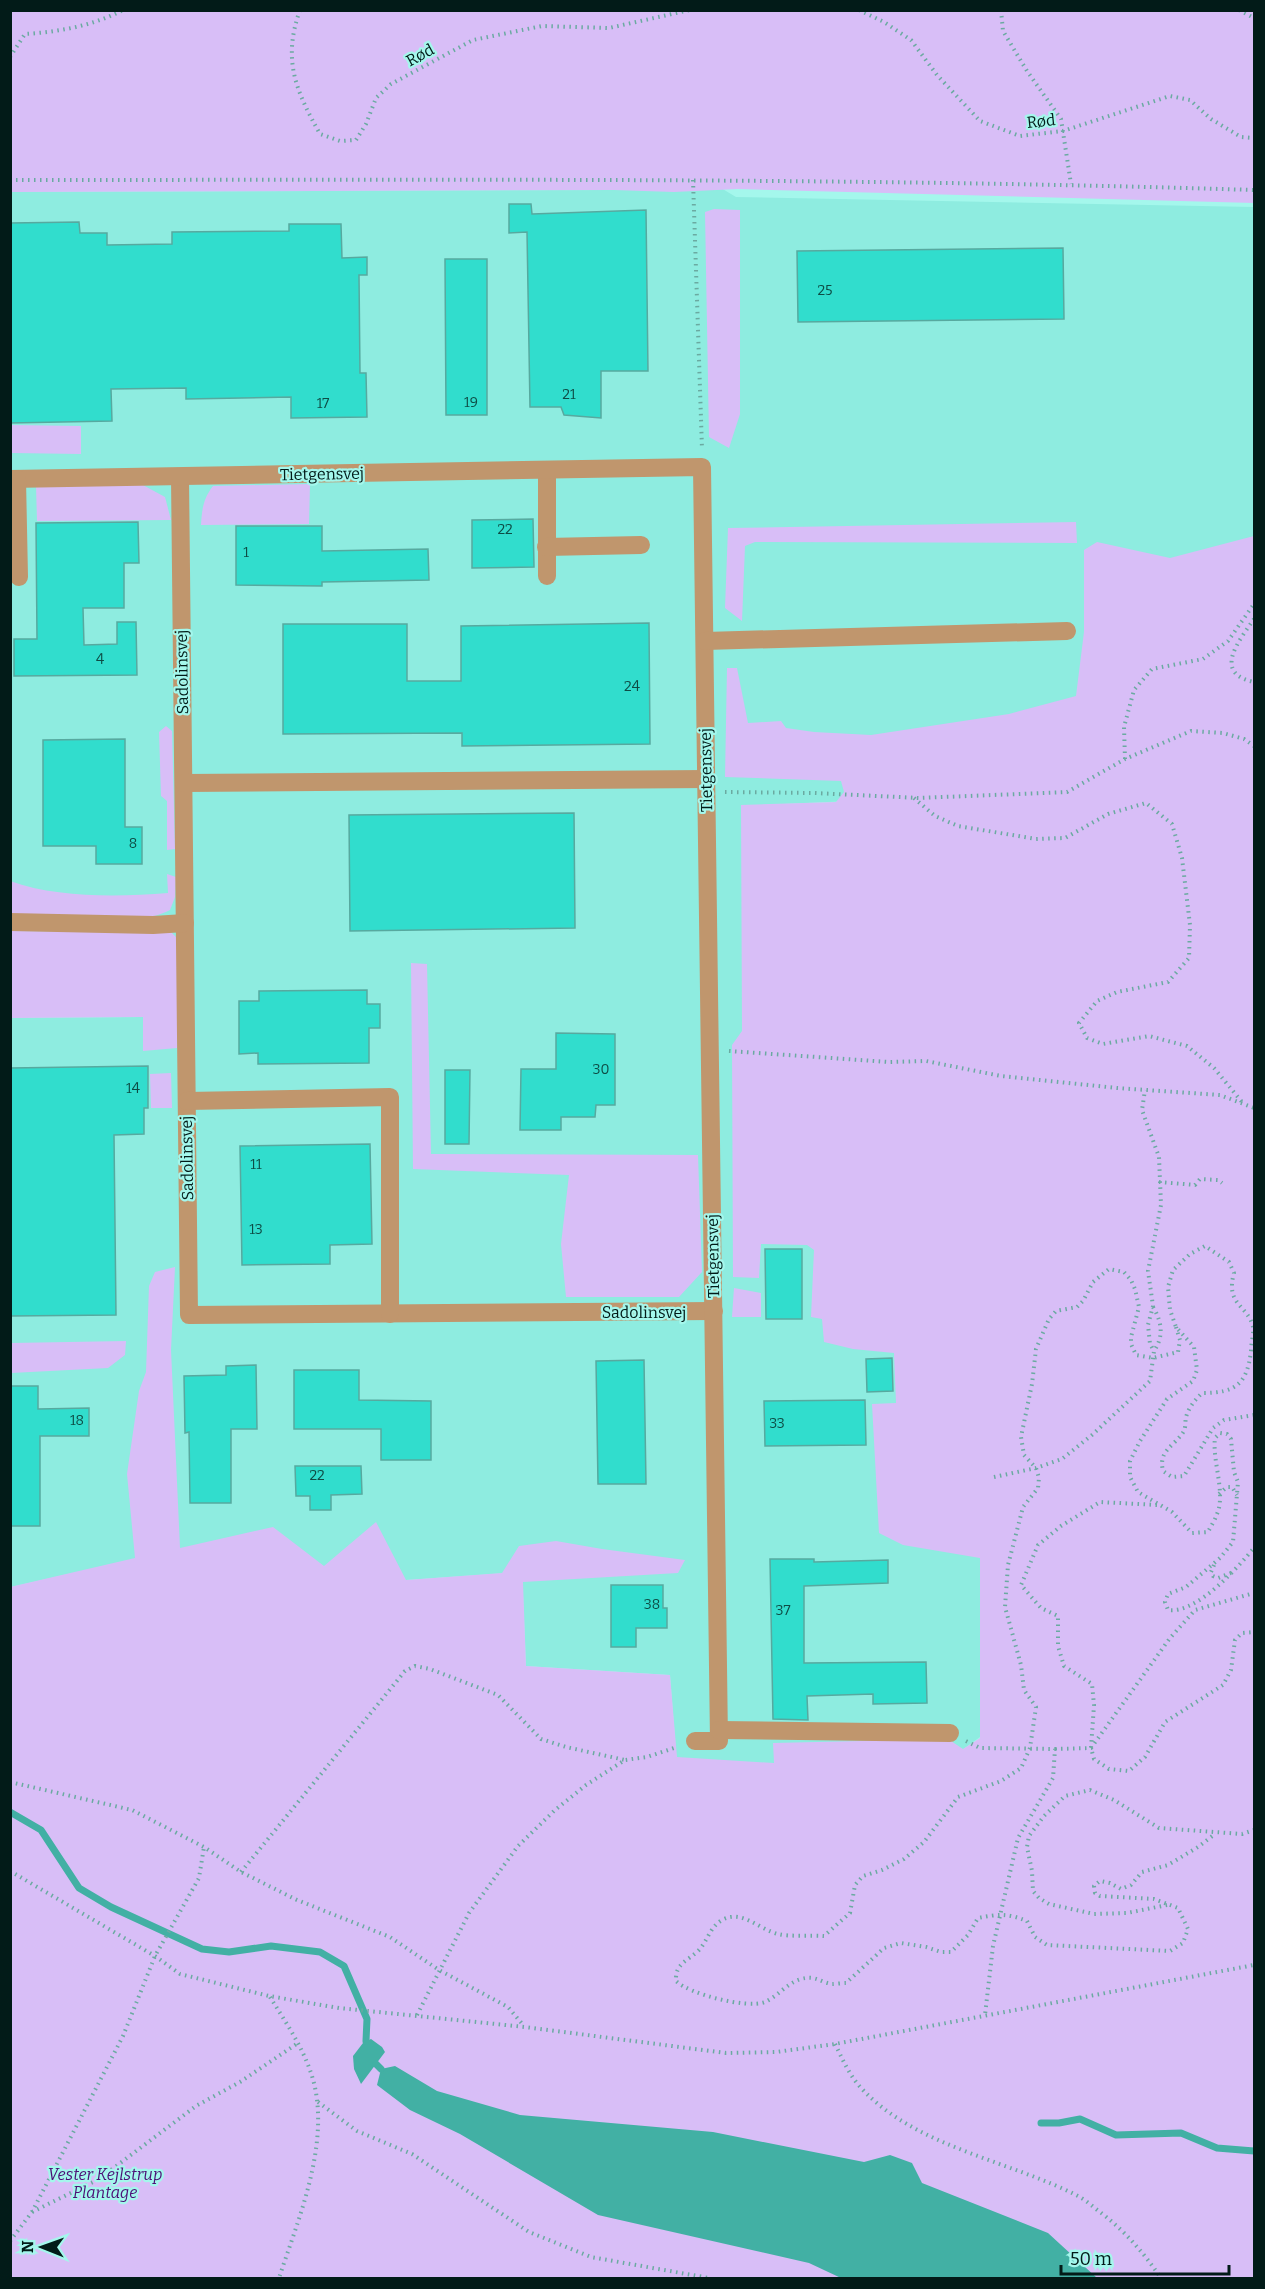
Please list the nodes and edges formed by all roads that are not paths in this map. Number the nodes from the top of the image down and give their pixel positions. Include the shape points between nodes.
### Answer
1 (546, 470) junction
2 (180, 477) junction
3 (14, 479) edge
4 (640, 545) dead end
5 (546, 547) junction
6 (19, 576) dead end
7 (547, 576) dead end
8 (1067, 631) dead end
9 (705, 641) junction
10 (184, 783) junction
11 (707, 786) junction
12 (10, 922) edge
13 (185, 923) junction
14 (187, 1101) junction
15 (714, 1311) junction
16 (390, 1314) junction
17 (719, 1730) junction
18 (950, 1733) road end
19 (695, 1741) road end

1 - 2 street, Tietgensvej
1 - 5 street
1 - 9 street, Tietgensvej via 702,466
2 - 3 street, Tietgensvej
2 - 10 street, Sadolinsvej
3 - 6 street
4 - 5 street
5 - 7 street
8 - 9 street
9 - 11 street, Tietgensvej
10 - 11 street
10 - 13 street, Sadolinsvej
11 - 15 street, Tietgensvej
12 - 13 street via 153,926
13 - 14 street, Sadolinsvej
14 - 16 street, Sadolinsvej via 189,1316
14 - 16 street via 390,1097
15 - 16 street, Sadolinsvej
15 - 17 street, Tietgensvej
17 - 18 street
17 - 19 street via 720,1741

